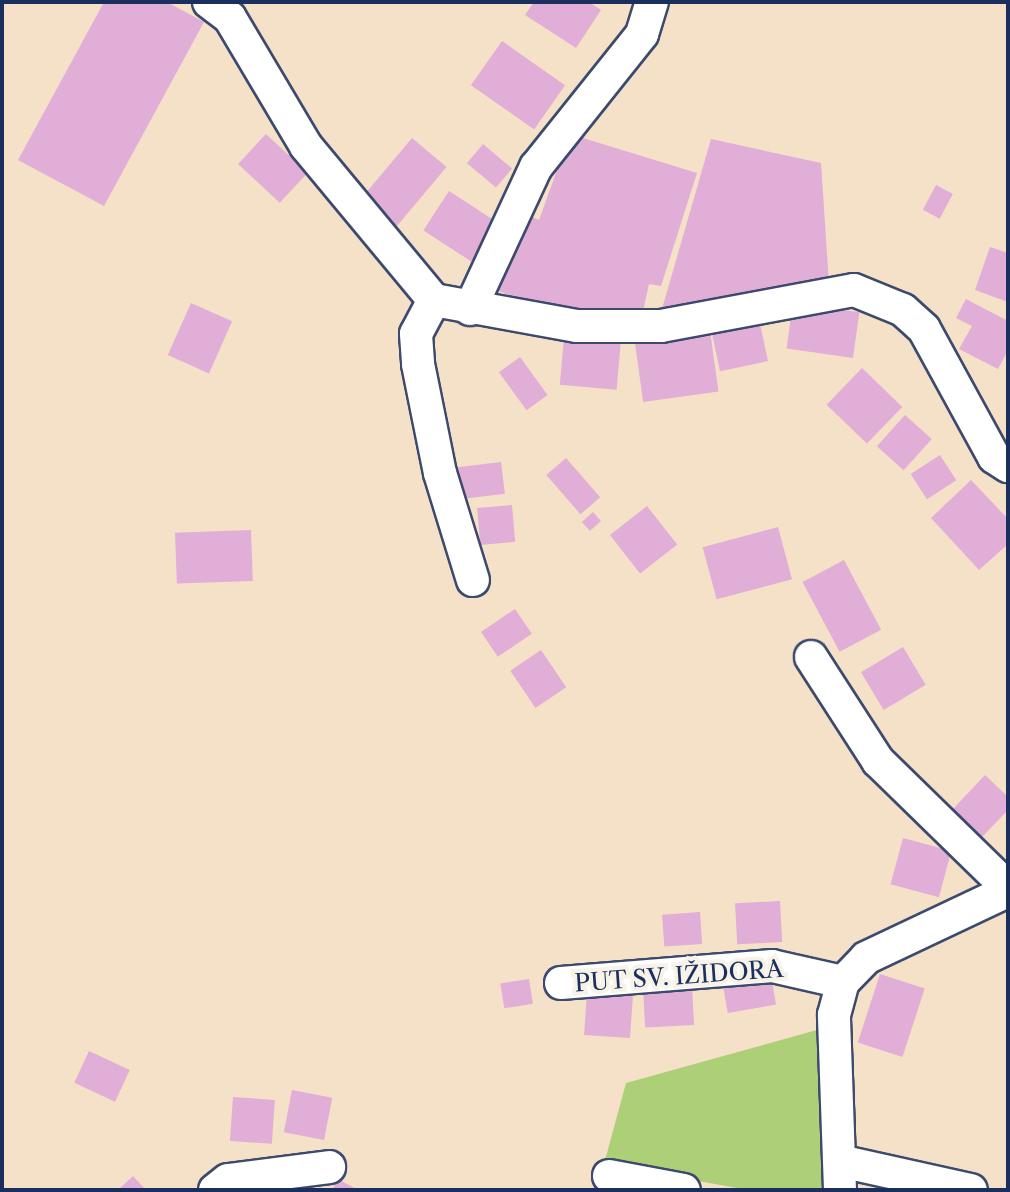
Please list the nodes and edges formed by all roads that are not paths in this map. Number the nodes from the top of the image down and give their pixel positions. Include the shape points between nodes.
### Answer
1 (209, 2) edge
2 (652, 2) edge
3 (434, 300) junction
4 (470, 309) junction
5 (1008, 466) edge
6 (473, 580) dead end
7 (811, 657) dead end
8 (1008, 889) edge
9 (843, 982) junction
10 (561, 983) dead end
11 (329, 1167) dead end
12 (609, 1176) dead end
13 (840, 1176) edge
14 (215, 1190) edge
15 (684, 1190) edge
16 (971, 1190) edge

1 - 3 street via 230,18 306,146
2 - 4 street via 642,34 536,167
3 - 4 street
3 - 6 street via 416,334 418,364 440,473
4 - 5 street via 577,326 661,326 854,290 903,310 924,329 994,457
7 - 8 street via 878,761
8 - 9 street via 866,958
9 - 10 street, PUT SV. IŽIDORA via 772,966
9 - 13 street via 834,1015
11 - 14 street via 228,1180
12 - 15 street
13 - 16 street

